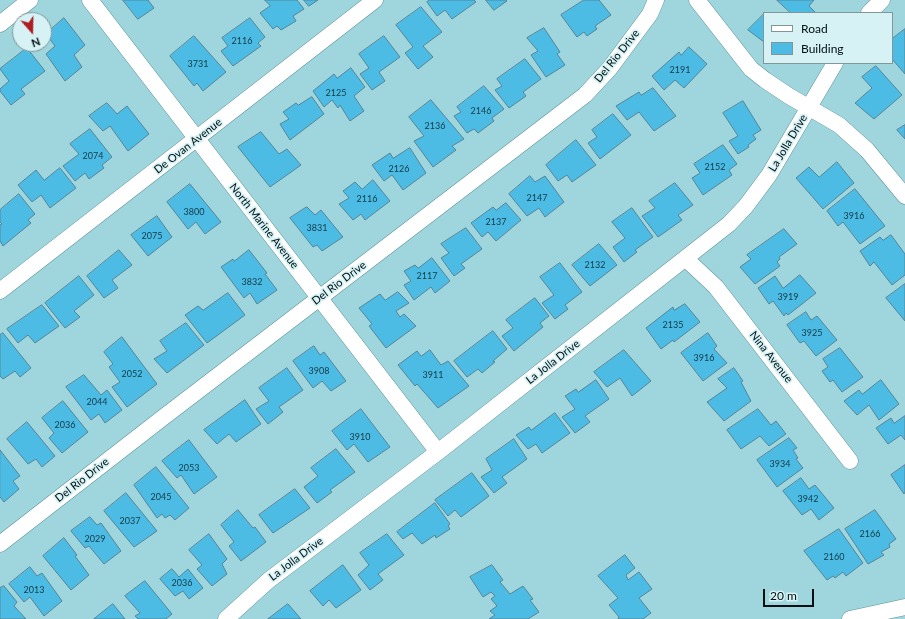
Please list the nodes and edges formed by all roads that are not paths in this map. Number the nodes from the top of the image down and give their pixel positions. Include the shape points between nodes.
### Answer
1 (30, 0) edge
2 (90, 0) edge
3 (375, 0) edge
4 (656, 0) edge
5 (697, 0) edge
6 (882, 0) edge
7 (870, 12) edge
8 (0, 24) edge
9 (834, 64) edge
10 (809, 107) junction
11 (197, 139) junction
12 (905, 196) edge
13 (686, 259) junction
14 (0, 291) edge
15 (319, 298) junction
16 (438, 452) junction
17 (850, 461) dead end
18 (0, 544) edge
19 (905, 607) edge
20 (226, 619) edge
21 (850, 619) edge

1 - 8 street
2 - 11 street, North Marine Avenue
3 - 11 street, De Ovan Avenue
4 - 15 street, Del Rio Drive via 650,14 610,68 584,95
5 - 10 street via 752,68 765,80
6 - 7 street
9 - 10 street, La Jolla Drive
10 - 12 street via 839,125 868,150
10 - 13 street, La Jolla Drive via 769,175 746,206 729,224
11 - 14 street, De Ovan Avenue
11 - 15 street, North Marine Avenue
13 - 16 street, La Jolla Drive
13 - 17 street, Nina Avenue via 716,287
15 - 16 street, North Marine Avenue
15 - 18 street, Del Rio Drive
16 - 20 street, La Jolla Drive via 269,580
19 - 21 street

